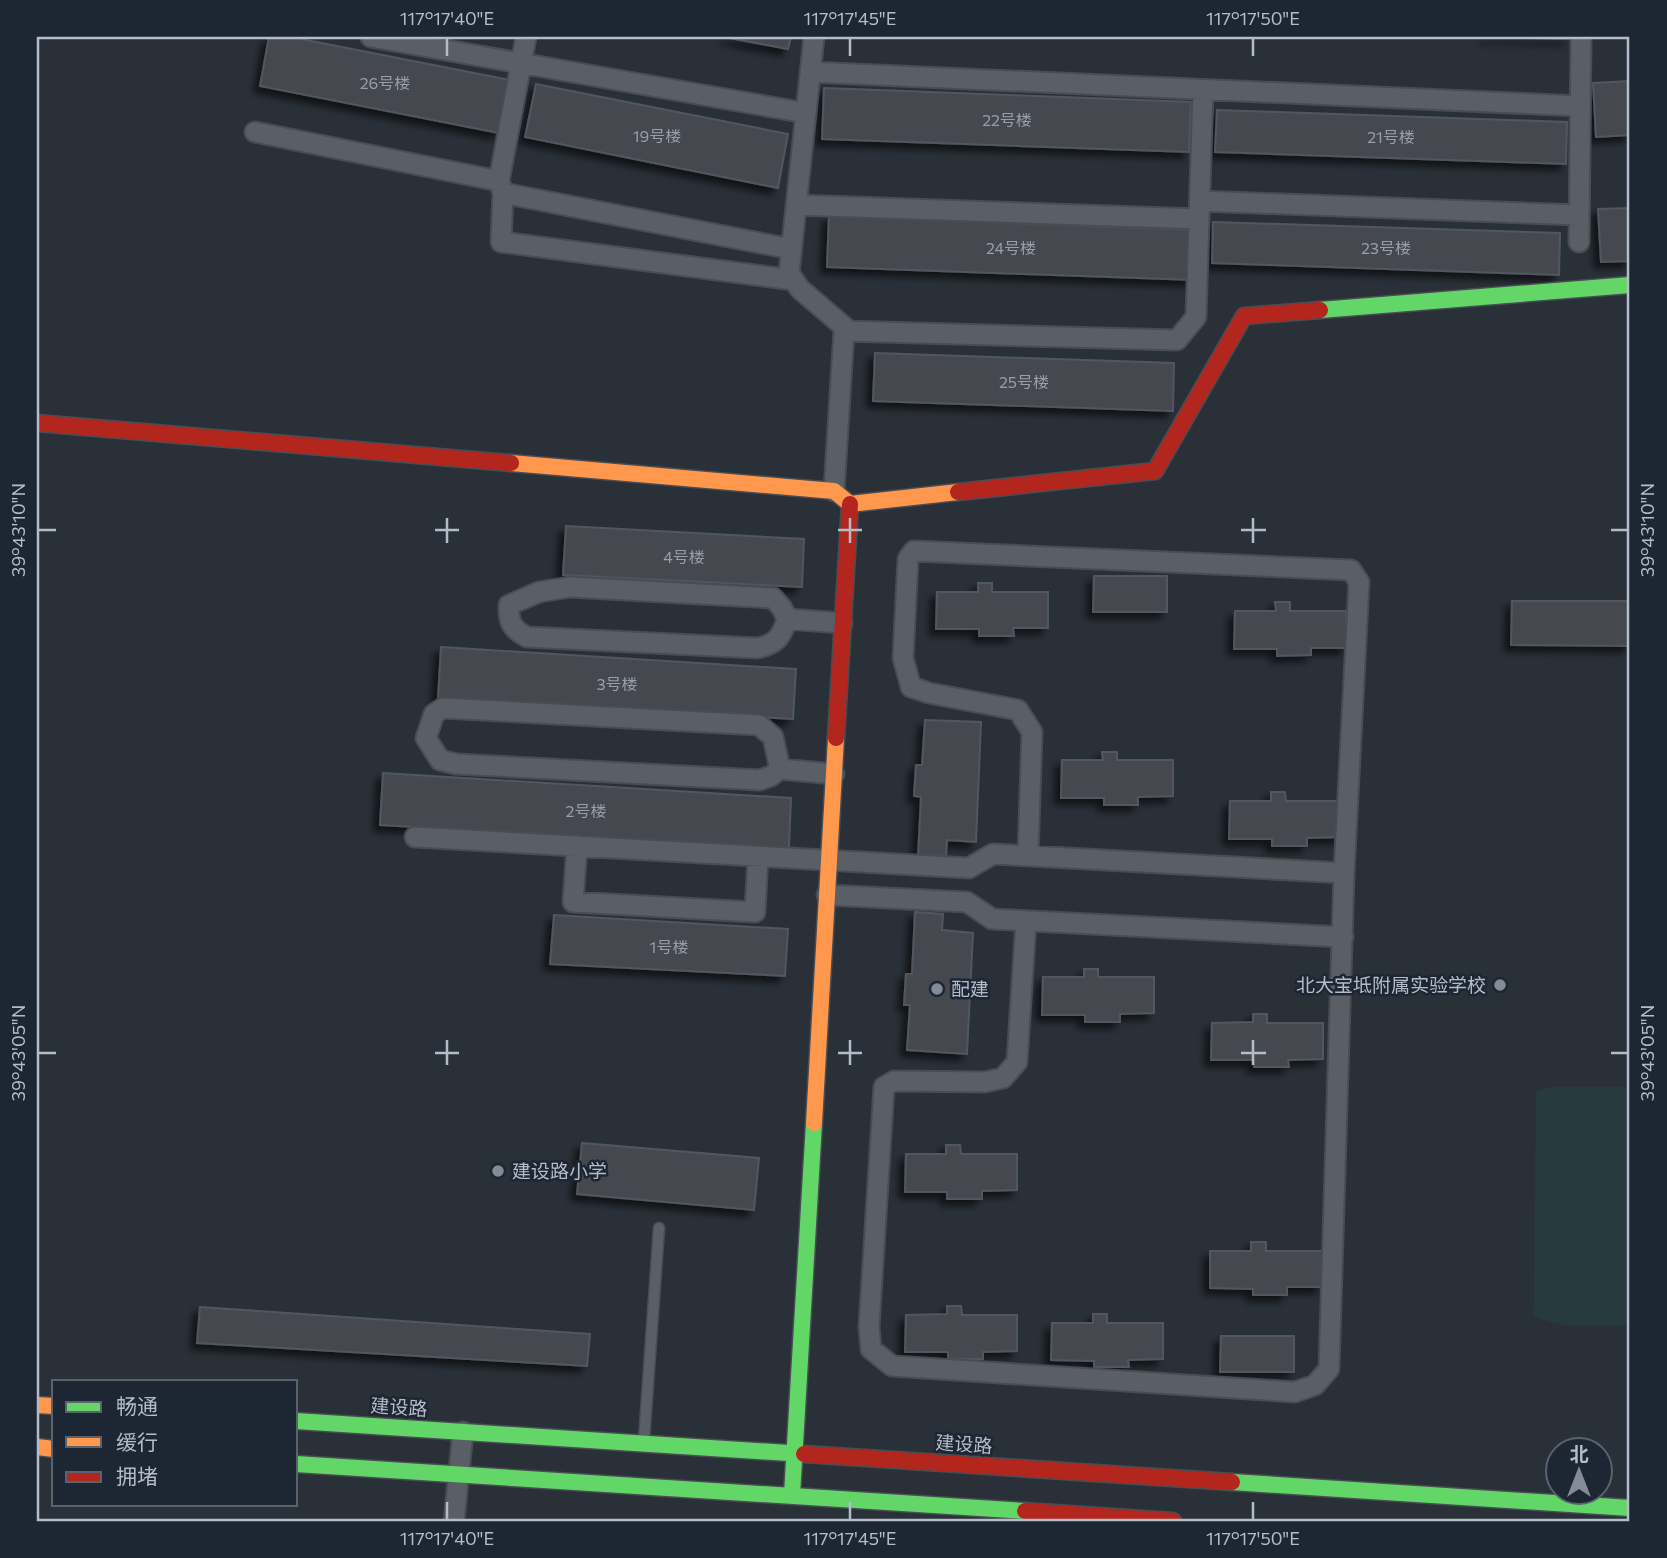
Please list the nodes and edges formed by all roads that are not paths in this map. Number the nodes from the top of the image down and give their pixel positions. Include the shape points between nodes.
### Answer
1 (371, 37) edge
2 (526, 37) edge
3 (814, 37) edge
4 (1581, 37) edge
5 (521, 63) junction
6 (810, 72) junction
7 (1203, 90) junction
8 (1580, 106) junction
9 (806, 113) junction
10 (255, 132) dead end
11 (501, 187) junction
12 (796, 205) junction
13 (1199, 210) junction
14 (1579, 215) junction
15 (1579, 242) dead end
16 (792, 249) junction
17 (794, 280) junction
18 (1630, 285) edge
19 (849, 331) junction
20 (37, 423) edge
21 (842, 497) junction
22 (787, 619) junction
23 (842, 623) junction
24 (780, 769) junction
25 (834, 774) junction
26 (415, 837) dead end
27 (577, 846) junction
28 (758, 856) junction
29 (1028, 856) junction
30 (829, 860) junction
31 (969, 868) junction
32 (1344, 873) junction
33 (827, 895) junction
34 (967, 902) junction
35 (1026, 921) junction
36 (1343, 937) junction
37 (659, 1228) dead end
38 (298, 1421) edge
39 (463, 1432) junction
40 (643, 1443) junction
41 (795, 1455) junction
42 (298, 1464) edge
43 (459, 1475) junction
44 (792, 1495) junction
45 (1630, 1508) edge
46 (1032, 1517) edge
47 (454, 1521) edge
48 (1173, 1521) edge

1 - 5 street
2 - 5 street
3 - 6 street
4 - 8 street
5 - 9 street
5 - 11 street
6 - 7 street
6 - 9 street
7 - 8 street
7 - 13 street
8 - 14 street
9 - 12 street
10 - 11 street
11 - 16 street
11 - 17 street via 501,242
12 - 13 street
12 - 16 street
13 - 14 street
13 - 19 street via 1196,317 1177,340
14 - 15 street
16 - 17 street via 789,273
17 - 19 street
18 - 21 street via 1244,316 1155,471
19 - 21 street via 844,331
20 - 21 street
21 - 23 street
22 - 22 street via 773,598 570,587 540,592 509,605 508,619 515,631 527,637 757,648 778,640
22 - 23 street
23 - 25 street
24 - 24 street via 774,737 759,725 443,708 434,714 426,738 440,760 456,764 760,780
24 - 25 street
25 - 30 street
26 - 27 street
27 - 28 street
27 - 28 street via 573,902 755,912
28 - 30 street
29 - 31 street via 993,854
29 - 32 street
29 - 32 street via 1032,732 1018,710 911,687 903,658 908,559 914,551 1351,570 1359,582
30 - 31 street
30 - 33 street
31 - 34 street
32 - 36 street
33 - 34 street
33 - 41 street
34 - 35 street via 992,919
35 - 36 street
35 - 36 street via 1017,1062 1003,1078 985,1082 894,1081 884,1087 869,1327 871,1349 892,1366 1295,1392 1315,1385 1329,1369
37 - 40 lane
38 - 39 street, 建设路
39 - 40 street, 建设路
39 - 43 street
40 - 41 street, 建设路
41 - 44 street
41 - 45 street, 建设路
42 - 43 street
43 - 44 street
43 - 47 street
44 - 46 street
46 - 48 street

